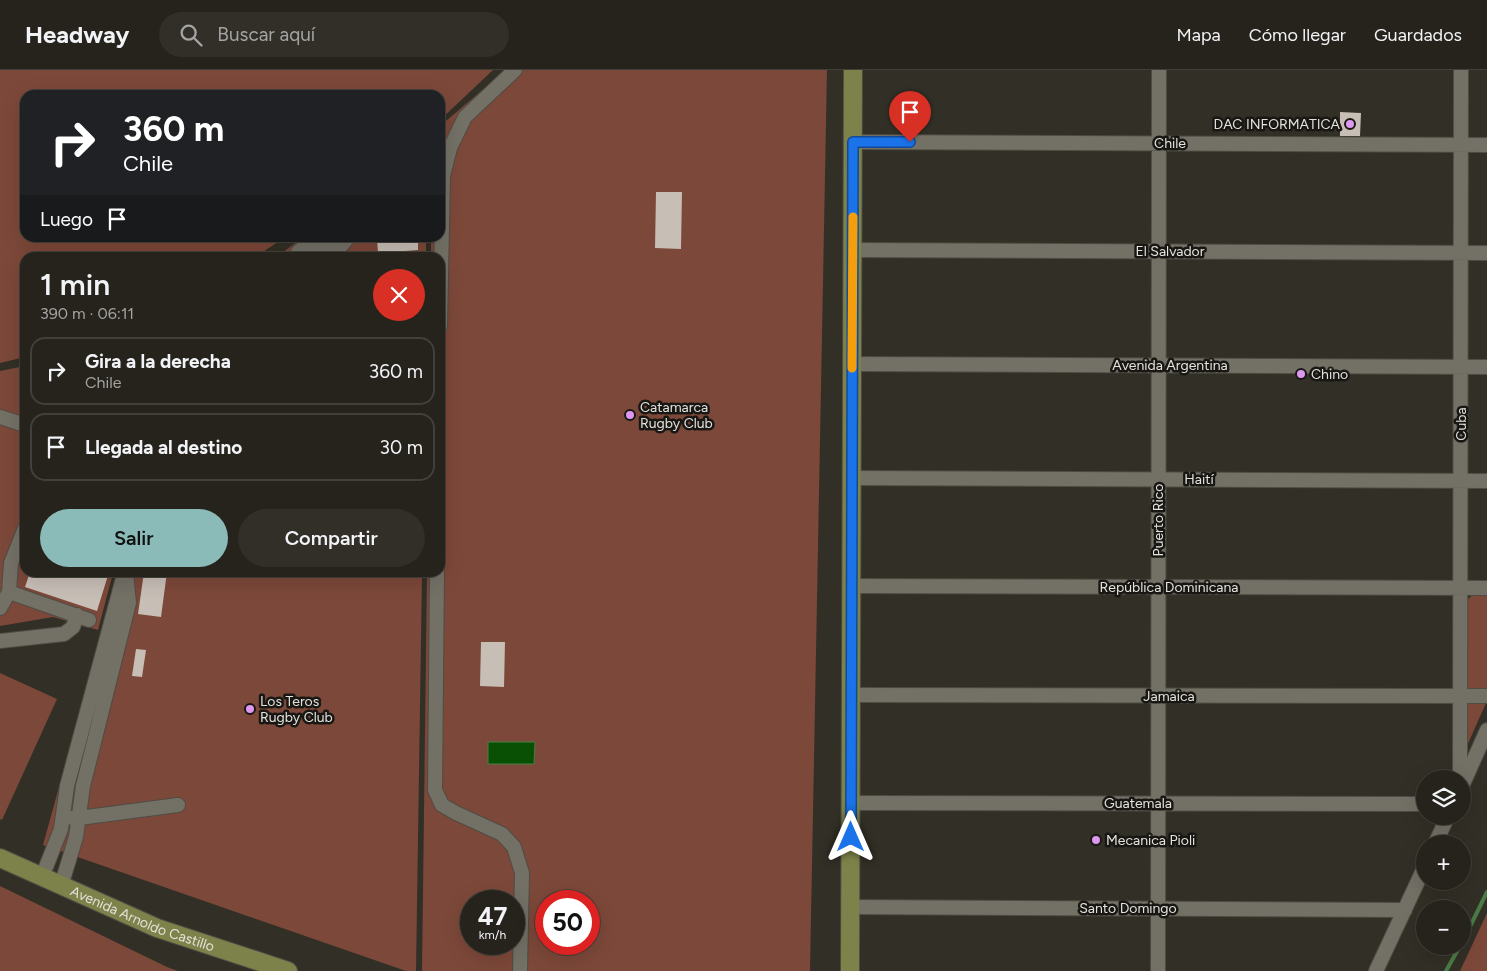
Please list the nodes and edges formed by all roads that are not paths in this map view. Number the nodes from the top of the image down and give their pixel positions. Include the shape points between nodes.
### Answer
1 (515, 70) edge
2 (853, 70) edge
3 (1159, 70) edge
4 (1461, 70) edge
5 (853, 142) junction
6 (1159, 144) junction
7 (1461, 145) junction
8 (1487, 145) edge
9 (445, 168) edge
10 (310, 242) edge
11 (344, 242) edge
12 (853, 250) junction
13 (1159, 251) junction
14 (299, 252) edge
15 (310, 252) edge
16 (1461, 252) junction
17 (1487, 252) edge
18 (852, 364) junction
19 (1158, 365) junction
20 (1461, 366) junction
21 (1487, 367) edge
22 (0, 417) edge
23 (20, 423) edge
24 (852, 478) junction
25 (1158, 479) junction
26 (1461, 481) junction
27 (1487, 481) edge
28 (20, 540) edge
29 (124, 577) edge
30 (126, 577) edge
31 (437, 577) edge
32 (852, 586) junction
33 (1158, 587) junction
34 (1461, 588) junction
35 (1487, 588) edge
36 (9, 592) junction
37 (0, 608) edge
38 (0, 641) edge
39 (851, 695) junction
40 (1158, 696) junction
41 (1461, 696) junction
42 (1487, 696) edge
43 (1487, 730) edge
44 (1460, 770) edge
45 (1469, 770) edge
46 (851, 803) junction
47 (1158, 803) junction
48 (1416, 804) edge
49 (178, 805) dead end
50 (62, 817) junction
51 (79, 818) junction
52 (0, 858) edge
53 (42, 878) junction
54 (61, 886) junction
55 (1416, 886) edge
56 (850, 907) junction
57 (1158, 908) junction
58 (1405, 910) junction
59 (288, 971) edge
60 (520, 971) edge
61 (850, 971) edge
62 (1158, 971) edge
63 (1376, 971) edge

1 - 9 street via 465,117 450,148
2 - 5 main road
3 - 6 street, Puerto Rico
4 - 7 street, Cuba
5 - 6 street, Chile
5 - 12 main road
6 - 7 street, Chile
6 - 13 street, Puerto Rico
7 - 8 street, Chile
7 - 16 street, Cuba
10 - 14 street
11 - 15 street via 341,246
12 - 13 street, El Salvador
12 - 18 main road
13 - 16 street, El Salvador
13 - 19 street, Puerto Rico
16 - 17 street, El Salvador
16 - 20 street, Cuba
18 - 19 street, Avenida Argentina
18 - 24 main road
19 - 20 street, Avenida Argentina
19 - 25 street, Puerto Rico
20 - 21 street, Avenida Argentina
20 - 26 street, Cuba
22 - 23 street
24 - 25 street, Haití
24 - 32 main road
25 - 26 street, Haití
25 - 33 street, Puerto Rico
26 - 27 street, Haití
26 - 34 street, Cuba
28 - 36 street via 11,563
29 - 50 street via 67,786
30 - 51 street via 129,603 83,786
31 - 60 street via 435,790 442,805 502,834 514,847 522,873
32 - 33 street, República Dominicana
32 - 39 main road
33 - 34 street, República Dominicana
33 - 40 street, Puerto Rico
34 - 35 street, República Dominicana
34 - 41 street, Cuba
36 - 37 street
36 - 38 street via 83,618 64,634
39 - 40 street, Jamaica
39 - 46 main road
40 - 41 street, Jamaica
40 - 47 street, Puerto Rico
41 - 42 street, Jamaica
41 - 44 street, Cuba
43 - 45 street
46 - 47 street, Guatemala
46 - 56 main road
47 - 48 street, Guatemala
47 - 57 street, Puerto Rico
49 - 51 street
50 - 51 street
50 - 53 street via 61,829
51 - 54 street
52 - 53 main road, Avenida Arnoldo Castillo
53 - 54 main road, Avenida Arnoldo Castillo
54 - 59 main road, Avenida Arnoldo Castillo via 157,928
55 - 58 street
56 - 57 street, Santo Domingo
56 - 61 main road
57 - 58 street, Santo Domingo
57 - 62 street, Puerto Rico
58 - 63 street

